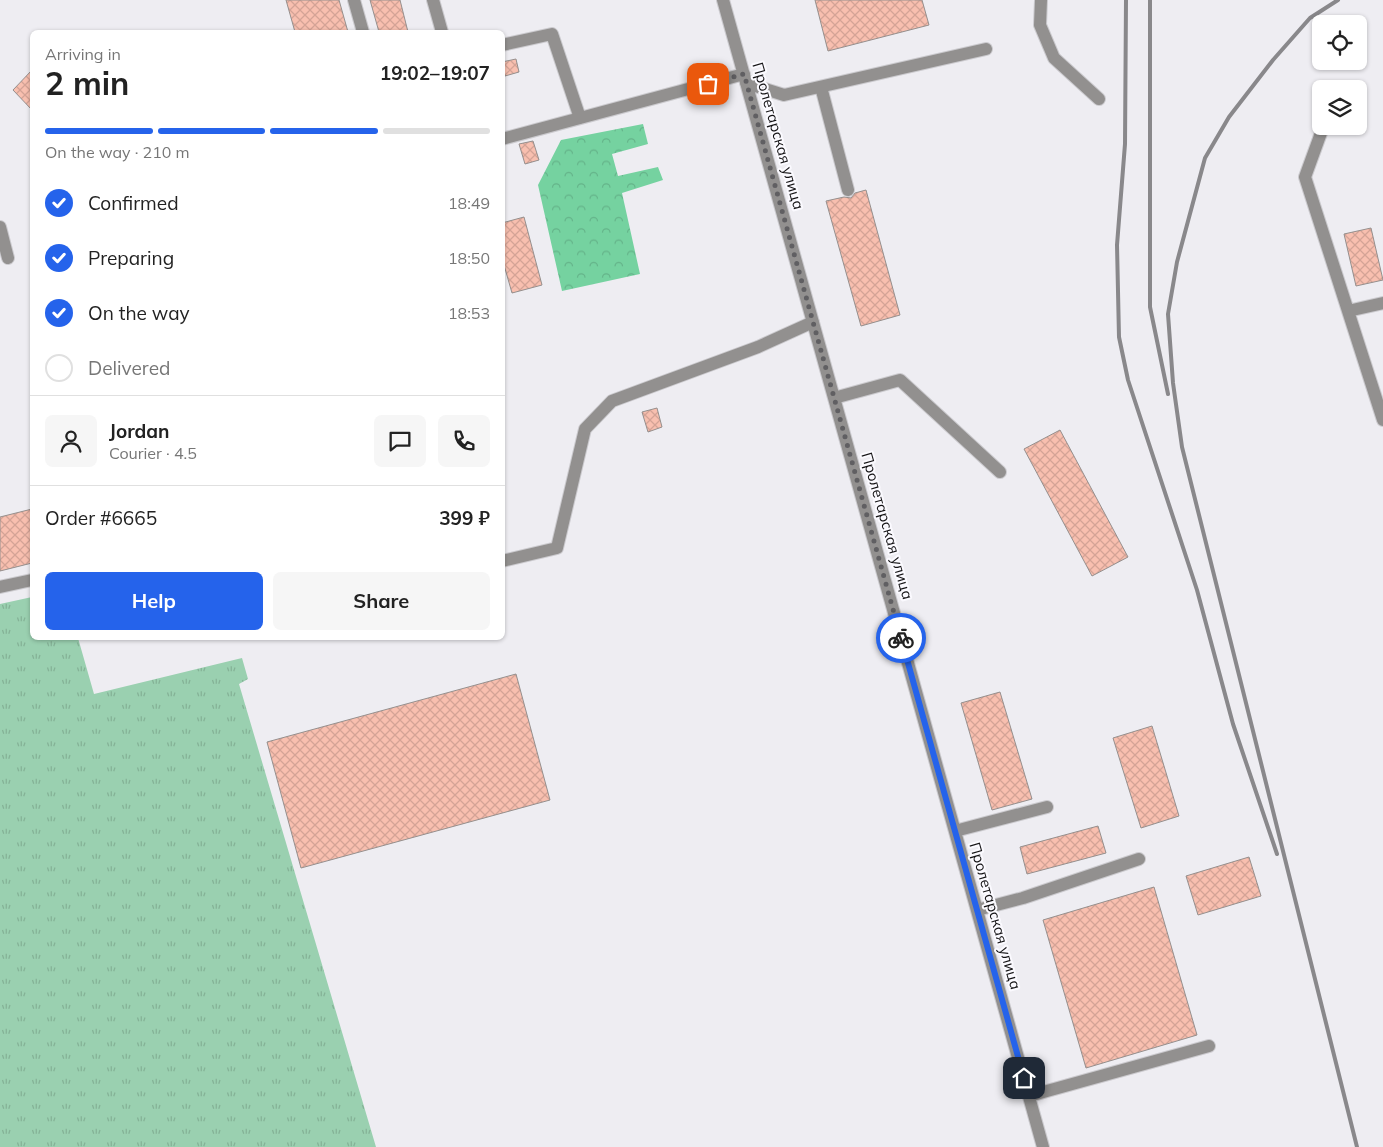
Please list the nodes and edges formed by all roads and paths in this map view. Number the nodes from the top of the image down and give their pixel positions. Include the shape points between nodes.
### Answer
1 (354, 0) edge
2 (433, 0) edge
3 (723, 0) edge
4 (1041, 0) edge
5 (362, 30) edge
6 (441, 30) edge
7 (505, 45) edge
8 (986, 49) dead end
9 (745, 79) junction
10 (821, 86) junction
11 (1099, 99) dead end
12 (580, 118) junction
13 (1320, 135) edge
14 (505, 138) edge
15 (848, 190) dead end
16 (0, 227) edge
17 (8, 258) dead end
18 (1383, 303) edge
19 (1348, 311) junction
20 (813, 322) junction
21 (834, 398) junction
22 (1383, 420) edge
23 (1000, 472) dead end
24 (505, 560) edge
25 (30, 580) edge
26 (0, 587) edge
27 (1047, 808) dead end
28 (955, 831) junction
29 (1139, 859) dead end
30 (977, 910) junction
31 (1209, 1046) dead end
32 (1029, 1096) junction
33 (1043, 1147) edge

1 - 5 street
2 - 6 street
3 - 9 street, Пролетарская улица
4 - 11 street via 1040,25 1054,58
7 - 12 street via 552,34
8 - 10 street
9 - 10 street via 784,95
9 - 12 street
9 - 20 street, Пролетарская улица
10 - 15 street
12 - 14 street
13 - 19 street via 1305,177
16 - 17 street
18 - 19 street
19 - 22 street
20 - 21 street, Пролетарская улица
20 - 24 street via 758,347 612,401 585,429 557,548
21 - 23 street via 900,380
21 - 28 street, Пролетарская улица
25 - 26 street
27 - 28 street
28 - 30 street, Пролетарская улица
29 - 30 street via 1024,898
30 - 32 street, Пролетарская улица
31 - 32 street
32 - 33 street, Пролетарская улица

